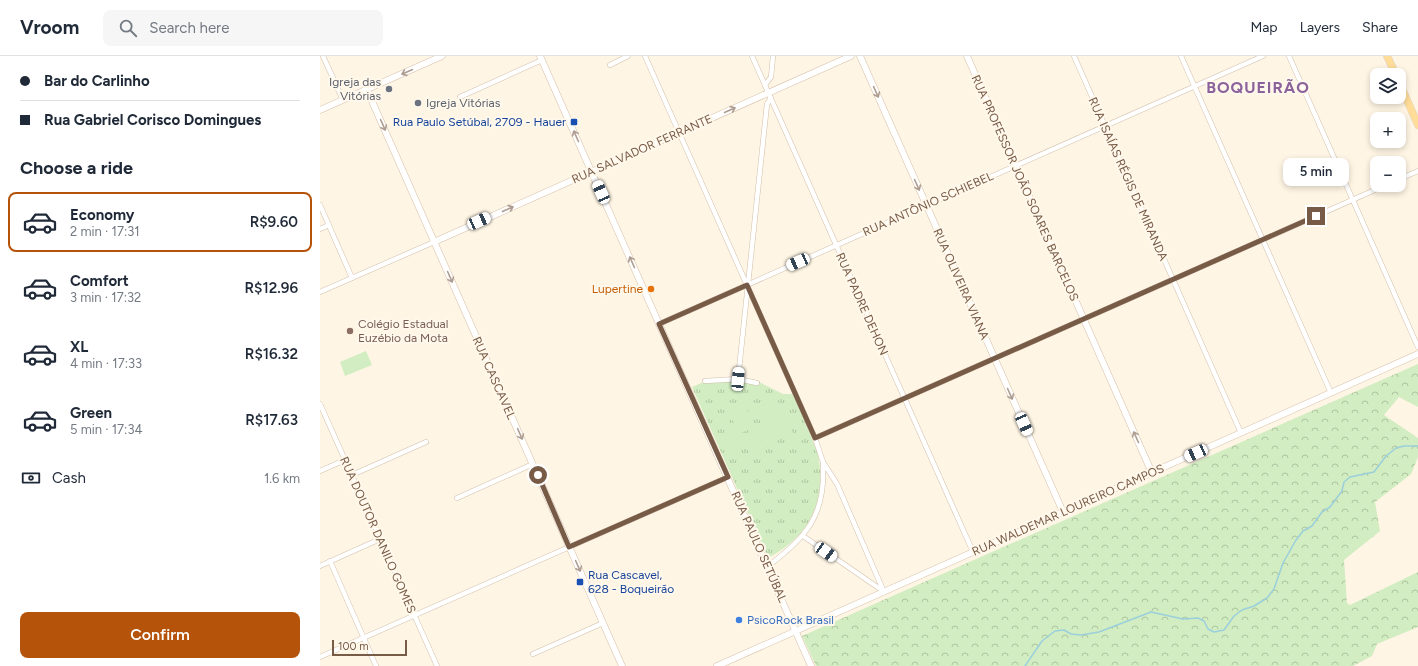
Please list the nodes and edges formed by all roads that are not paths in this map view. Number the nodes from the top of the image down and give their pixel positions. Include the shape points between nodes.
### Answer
1 (323, 56) edge
2 (442, 56) edge
3 (628, 56) edge
4 (645, 56) edge
5 (752, 56) edge
6 (774, 56) edge
7 (851, 56) edge
8 (860, 56) edge
9 (967, 56) edge
10 (1074, 56) edge
11 (1182, 56) edge
12 (1263, 56) edge
13 (1289, 56) edge
14 (1387, 56) edge
15 (433, 58) edge
16 (541, 58) edge
17 (610, 65) dead end
18 (1393, 68) edge
19 (765, 85) junction
20 (1195, 86) junction
21 (367, 90) junction
22 (770, 95) junction
23 (460, 97) dead end
24 (1406, 98) edge
25 (343, 100) junction
26 (320, 110) edge
27 (1418, 125) edge
28 (1105, 126) junction
29 (679, 132) junction
30 (1015, 166) junction
31 (592, 171) junction
32 (1418, 171) edge
33 (1406, 176) edge
34 (1371, 192) edge
35 (1353, 200) junction
36 (320, 205) edge
37 (926, 205) junction
38 (329, 225) junction
39 (320, 229) edge
40 (1263, 240) junction
41 (434, 242) junction
42 (836, 245) junction
43 (352, 278) junction
44 (1173, 280) junction
45 (747, 285) junction
46 (320, 292) edge
47 (1084, 319) junction
48 (659, 324) junction
49 (1418, 347) edge
50 (1418, 354) edge
51 (995, 359) junction
52 (738, 379) junction
53 (705, 381) dead end
54 (757, 383) dead end
55 (1331, 393) junction
56 (904, 398) junction
57 (320, 404) edge
58 (322, 412) edge
59 (1241, 433) junction
60 (815, 438) junction
61 (426, 442) dead end
62 (345, 460) junction
63 (823, 462) junction
64 (533, 464) junction
65 (320, 471) edge
66 (1152, 473) junction
67 (352, 474) junction
68 (728, 477) junction
69 (457, 498) dead end
70 (1063, 512) junction
71 (804, 536) junction
72 (380, 539) junction
73 (569, 547) junction
74 (973, 552) junction
75 (330, 561) junction
76 (320, 566) edge
77 (767, 567) junction
78 (884, 592) junction
79 (414, 616) junction
80 (603, 623) junction
81 (796, 631) junction
82 (364, 638) junction
83 (533, 654) dead end
84 (320, 657) edge
85 (376, 666) edge
86 (437, 666) edge
87 (622, 666) edge
88 (717, 666) edge
89 (811, 666) edge

1 - 25 street
2 - 15 main road
3 - 17 street
4 - 29 street
5 - 19 street, RUA PADRE DEHON
6 - 19 street via 771,77
7 - 22 main road, RUA SALVADOR FERRANTE
8 -> 37 main road, RUA OLIVEIRA VIANA
9 - 30 main road, RUA PROFESSOR JOÃO SOARES BARCELOS
10 - 28 street, RUA ISAÍAS RÉGIS DE MIRANDA
11 - 20 street
12 - 20 street, RUA ANTÔNIO SCHIEBEL
13 - 35 street
14 - 18 main road
15 -> 21 main road
16 - 23 street
31 -> 16 main road, RUA PAULO SETÚBAL
19 - 22 street, RUA PADRE DEHON
20 - 28 street, RUA ANTÔNIO SCHIEBEL
20 - 40 street
21 - 25 main road
21 -> 41 main road, RUA CASCAVEL
29 -> 22 main road, RUA SALVADOR FERRANTE
22 - 42 street, RUA PADRE DEHON
22 - 45 street
24 - 27 main road
25 - 26 main road
28 - 30 street, RUA ANTÔNIO SCHIEBEL
28 - 44 street, RUA ISAÍAS RÉGIS DE MIRANDA
29 - 31 main road, RUA SALVADOR FERRANTE
29 - 45 street
30 - 37 street, RUA ANTÔNIO SCHIEBEL
30 - 47 main road, RUA PROFESSOR JOÃO SOARES BARCELOS
41 -> 31 main road, RUA SALVADOR FERRANTE
48 -> 31 main road, RUA PAULO SETÚBAL
32 - 33 street
34 - 35 street
35 - 40 street
35 - 49 street
36 - 38 street
37 - 42 street, RUA ANTÔNIO SCHIEBEL
37 - 51 main road, RUA OLIVEIRA VIANA
38 - 39 street
38 - 43 street
40 - 44 street
40 - 55 street
41 - 43 street
41 -> 64 main road, RUA CASCAVEL
42 - 45 street, RUA ANTÔNIO SCHIEBEL
42 - 56 street, RUA PADRE DEHON
43 - 46 street
44 - 47 street
44 - 59 street, RUA ISAÍAS RÉGIS DE MIRANDA
45 - 48 street, RUA ANTÔNIO SCHIEBEL
45 - 52 street
45 - 60 street
47 - 51 street
66 -> 47 main road, RUA PROFESSOR JOÃO SOARES BARCELOS
48 - 68 main road, RUA PAULO SETÚBAL
50 - 55 main road, RUA WALDEMAR LOUREIRO CAMPOS
51 - 56 street
51 -> 70 main road, RUA OLIVEIRA VIANA
52 - 53 street
52 - 54 street
55 - 59 main road, RUA WALDEMAR LOUREIRO CAMPOS
56 - 60 street
56 - 74 street, RUA PADRE DEHON
57 - 58 street, RUA DOUTOR DANILO GOMES
58 - 62 street, RUA DOUTOR DANILO GOMES
59 - 66 main road, RUA WALDEMAR LOUREIRO CAMPOS
60 - 63 street
61 - 67 street
62 - 65 street
62 - 67 street, RUA DOUTOR DANILO GOMES
63 - 71 street via 820,501 814,519
63 - 78 street via 837,484
64 - 69 street
64 - 73 main road, RUA CASCAVEL
66 - 70 main road, RUA WALDEMAR LOUREIRO CAMPOS
67 - 72 street, RUA DOUTOR DANILO GOMES
68 - 73 street
68 - 77 main road, RUA PAULO SETÚBAL
70 - 74 main road, RUA WALDEMAR LOUREIRO CAMPOS
71 - 77 street
71 - 78 street
72 - 75 street
72 - 79 street, RUA DOUTOR DANILO GOMES
73 - 79 street
73 -> 80 main road, RUA CASCAVEL
74 - 78 main road, RUA WALDEMAR LOUREIRO CAMPOS
75 - 76 street
75 - 82 street
77 - 81 main road, RUA PAULO SETÚBAL
78 - 81 main road, RUA WALDEMAR LOUREIRO CAMPOS
79 - 82 street
79 - 86 street, RUA DOUTOR DANILO GOMES
80 - 83 street
80 - 87 main road, RUA CASCAVEL
81 - 88 main road, RUA WALDEMAR LOUREIRO CAMPOS
81 - 89 main road, RUA PAULO SETÚBAL
82 - 84 street
82 - 85 street

